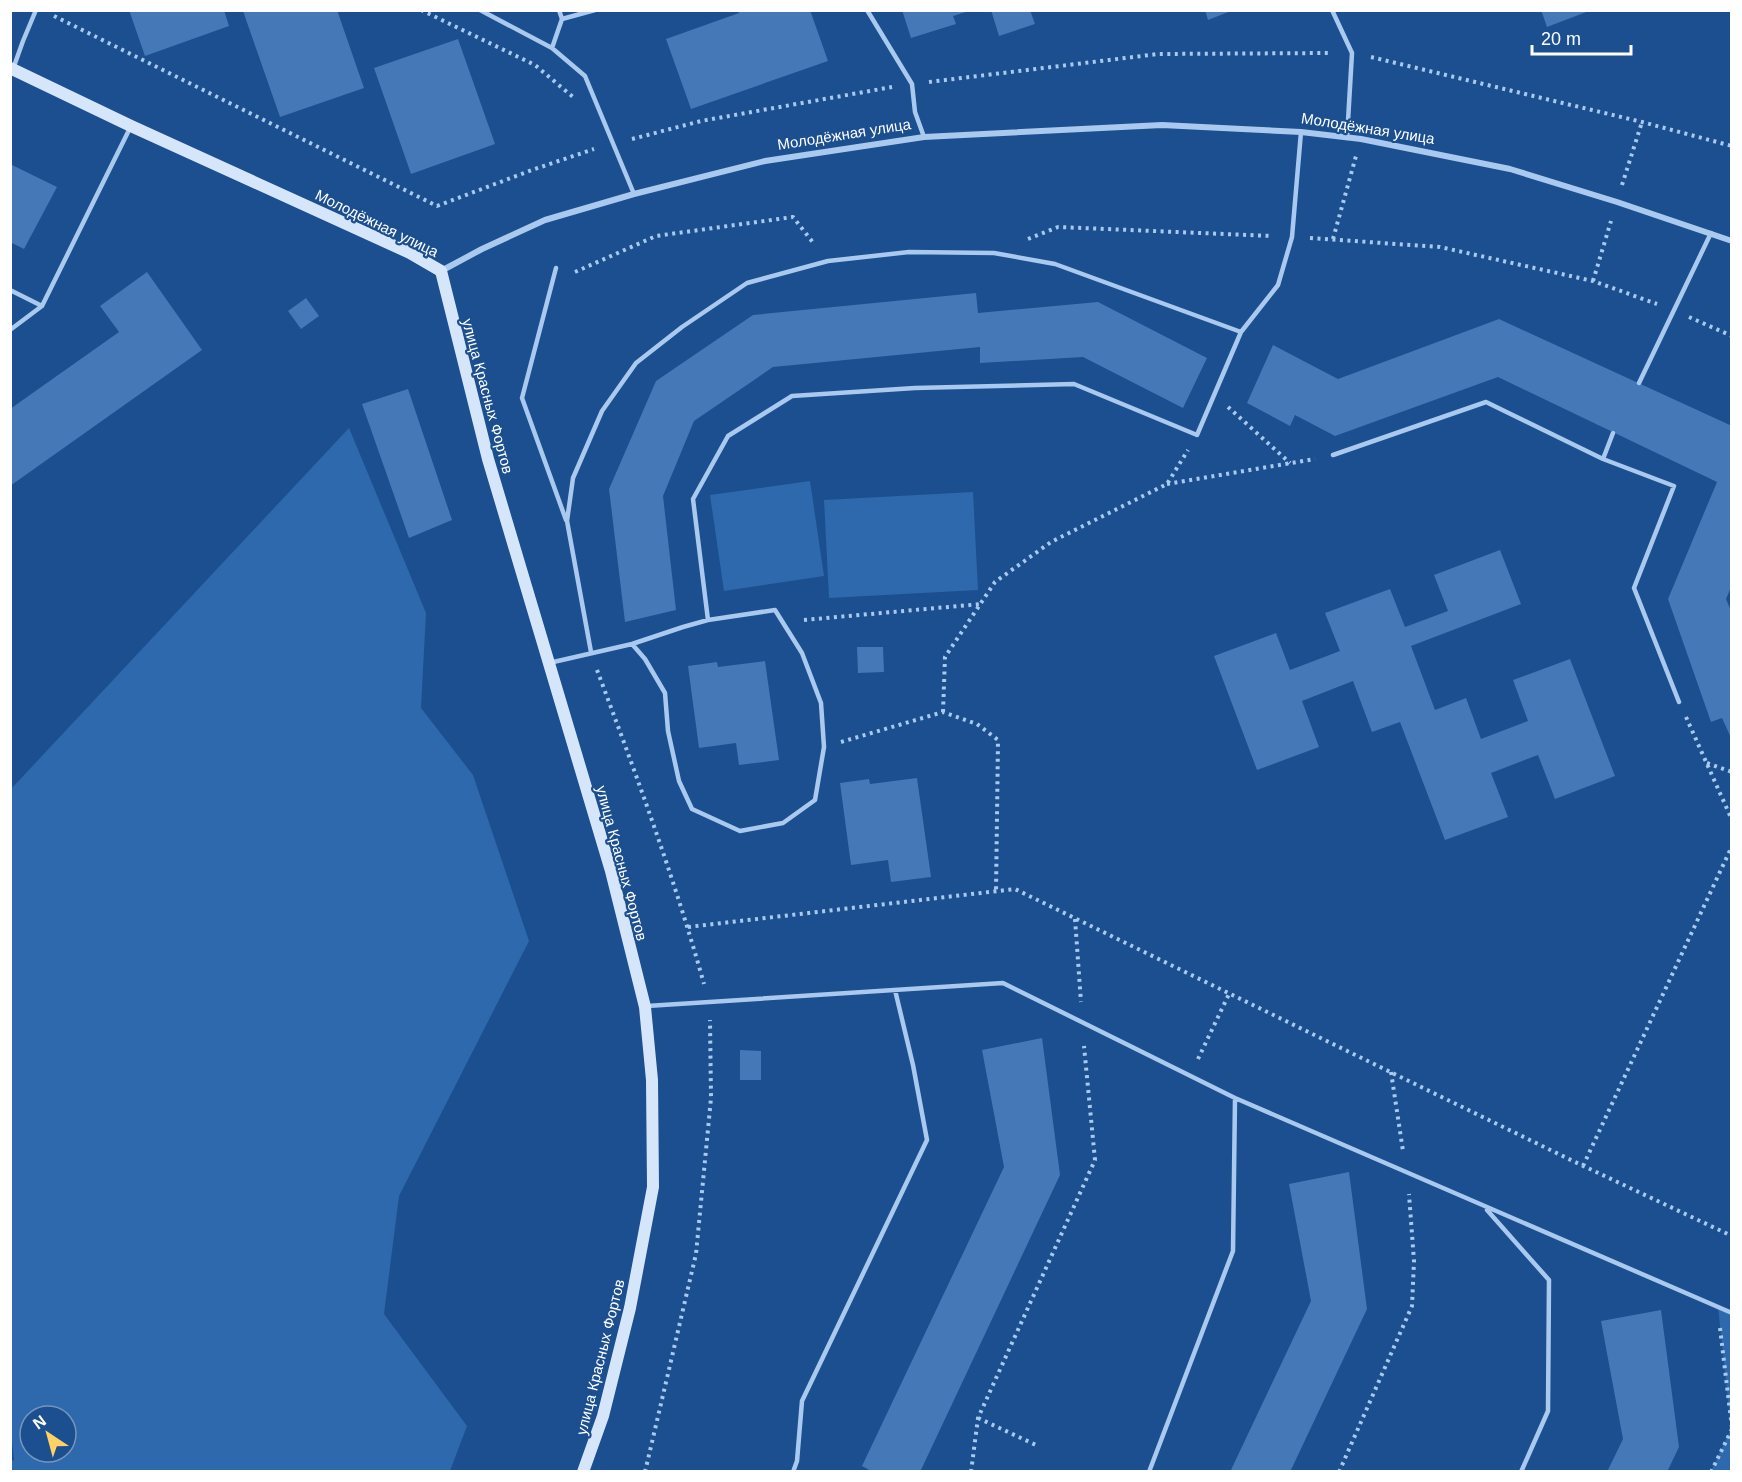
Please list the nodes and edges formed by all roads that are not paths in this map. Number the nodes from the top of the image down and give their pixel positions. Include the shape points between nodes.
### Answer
1 (36, 10) edge
2 (480, 10) edge
3 (559, 10) edge
4 (595, 10) edge
5 (867, 10) edge
6 (1332, 10) edge
7 (562, 19) junction
8 (552, 48) junction
9 (12, 69) edge
10 (131, 126) junction
11 (1301, 132) junction
12 (924, 137) junction
13 (1347, 138) junction
14 (634, 194) junction
15 (1711, 233) junction
16 (1731, 241) edge
17 (556, 268) dead end
18 (441, 271) junction
19 (10, 290) edge
20 (42, 306) junction
21 (10, 330) edge
22 (1241, 332) junction
23 (1639, 383) dead end
24 (1613, 433) dead end
25 (1333, 456) road end
26 (1603, 459) junction
27 (567, 521) junction
28 (708, 620) junction
29 (632, 644) junction
30 (591, 652) junction
31 (548, 663) junction
32 (1679, 702) road end
33 (895, 990) junction
34 (645, 1007) junction
35 (1235, 1098) junction
36 (1485, 1208) junction
37 (1731, 1313) edge
38 (583, 1472) edge
39 (793, 1472) edge
40 (1149, 1472) edge
41 (1521, 1472) edge

1 - 9 lane
2 - 8 lane
3 - 7 lane
4 - 7 lane
5 - 12 lane via 912,84 915,112
6 - 13 lane via 1352,53
7 - 8 lane
8 - 14 lane via 585,75
9 - 10 street, Молодёжная улица
10 - 18 street, Молодёжная улица via 410,253
10 - 20 lane
11 - 12 street, Молодёжная улица via 1162,125
11 - 13 street, Молодёжная улица
11 - 22 lane via 1292,237 1278,285
12 - 14 street, Молодёжная улица via 765,161
13 - 15 street, Молодёжная улица via 1509,169
14 - 18 street, Молодёжная улица via 545,220
15 - 16 street, Молодёжная улица
15 - 23 lane
17 - 27 lane via 522,398
18 - 31 street, улица Красных Фортов via 488,459
19 - 20 lane
20 - 21 lane
22 - 27 lane via 1055,264 994,253 909,252 828,261 747,283 636,363 602,411 573,478
22 - 28 lane via 1197,435 1074,384 792,396 728,436 693,499
24 - 26 lane
25 - 26 lane via 1486,402
26 - 32 lane via 1674,486 1634,588
27 - 30 lane
28 - 29 lane
28 - 29 lane via 775,610 802,653 821,703 824,747 815,800 783,823 740,831 692,809 679,781 668,731 665,693
29 - 30 lane
30 - 31 lane
31 - 34 street, улица Красных Фортов via 611,872
33 - 34 lane
33 - 35 lane via 1002,983
33 - 39 lane via 927,1140 802,1401
34 - 38 street, улица Красных Фортов via 652,1080 653,1187 606,1406
35 - 36 lane
35 - 40 lane via 1233,1251
36 - 37 lane
36 - 41 lane via 1549,1280 1548,1412

